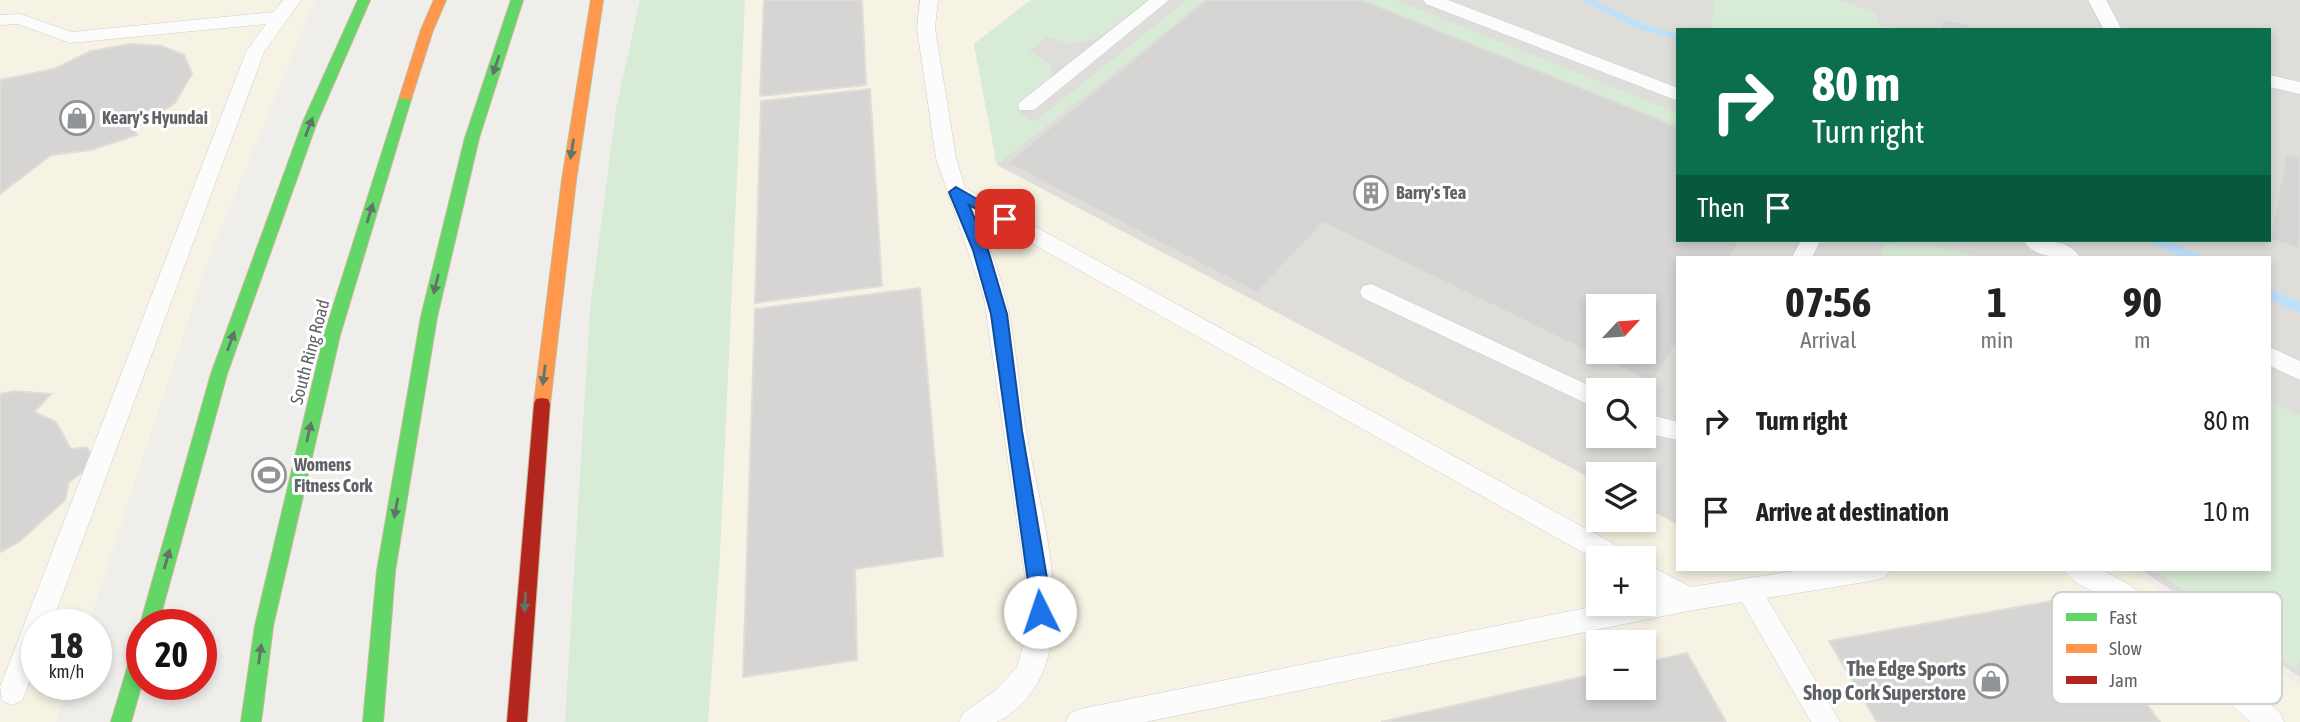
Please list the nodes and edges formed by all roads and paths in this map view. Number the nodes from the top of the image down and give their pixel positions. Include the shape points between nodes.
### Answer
1 (364, 0) edge
2 (440, 0) edge
3 (517, 0) edge
4 (597, 0) edge
5 (610, 0) edge
6 (929, 0) edge
7 (1160, 0) edge
8 (1432, 0) edge
9 (2097, 0) edge
10 (286, 8) edge
11 (0, 20) edge
12 (2112, 28) edge
13 (2271, 81) edge
14 (583, 82) junction
15 (2300, 88) edge
16 (1676, 93) edge
17 (1027, 106) dead end
18 (956, 192) junction
19 (2037, 242) edge
20 (2067, 256) edge
21 (1371, 292) dead end
22 (2271, 357) edge
23 (2300, 372) edge
24 (1586, 394) edge
25 (1656, 427) edge
26 (1676, 431) edge
27 (1594, 546) edge
28 (1864, 571) edge
29 (2081, 571) edge
30 (1656, 581) edge
31 (1748, 589) junction
32 (2119, 592) edge
33 (1688, 599) junction
34 (43, 609) edge
35 (153, 609) edge
36 (21, 668) edge
37 (12, 692) dead end
38 (127, 700) edge
39 (2251, 704) edge
40 (121, 722) edge
41 (251, 722) edge
42 (373, 722) edge
43 (517, 722) edge
44 (973, 722) edge
45 (1080, 722) edge
46 (1826, 722) edge
47 (2270, 722) edge

35 -> 1 highway via 219,374 310,122
41 -> 2 highway, South Ring Road via 264,626 332,335
3 -> 42 highway via 472,138 429,317 386,571
4 - 14 highway
5 - 14 highway
6 - 18 lane via 926,28 946,159
7 - 17 lane
8 - 16 lane
9 - 12 lane
10 - 11 lane via 70,38 20,19
10 - 34 lane via 255,51
13 - 15 lane
14 -> 43 highway via 541,395
18 - 27 lane
18 - 44 lane via 999,314 1041,618 1034,657 1021,685
19 - 20 lane
21 - 24 lane
22 - 23 lane
25 - 26 lane
28 - 31 lane
29 - 32 lane
30 - 33 lane
31 - 33 lane
31 - 46 lane
33 - 45 lane
36 - 37 lane
38 - 40 highway
39 - 47 lane

